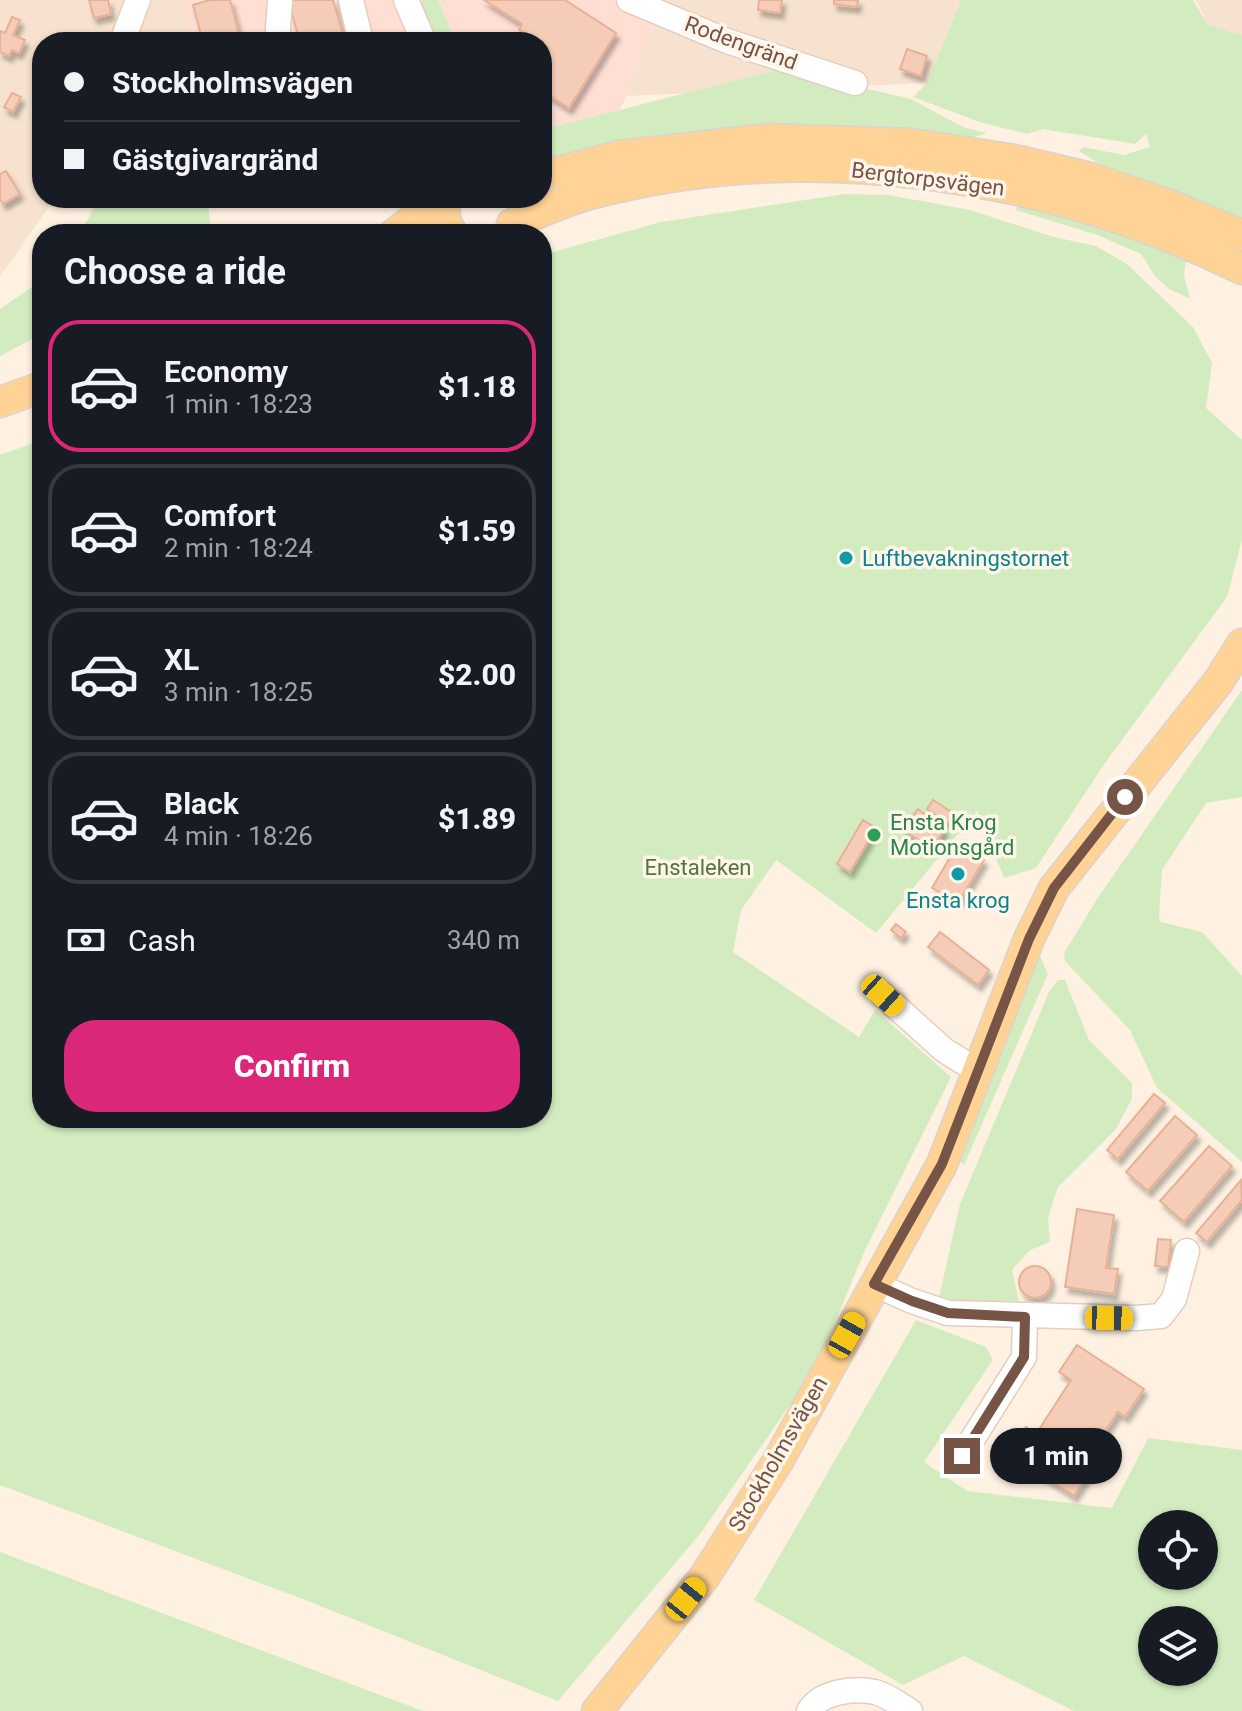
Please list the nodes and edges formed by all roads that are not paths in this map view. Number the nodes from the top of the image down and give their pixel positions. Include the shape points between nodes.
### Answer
1 (138, 0) edge
2 (280, 0) edge
3 (351, 0) edge
4 (406, 0) edge
5 (629, 0) edge
6 (126, 32) edge
7 (278, 32) edge
8 (359, 32) edge
9 (420, 32) edge
10 (855, 83) dead end
11 (620, 156) junction
12 (552, 166) edge
13 (552, 173) edge
14 (552, 206) edge
15 (429, 208) edge
16 (546, 208) edge
17 (510, 219) edge
18 (408, 224) edge
19 (1242, 235) edge
20 (1242, 269) edge
21 (32, 391) edge
22 (0, 402) edge
23 (1242, 644) edge
24 (883, 995) dead end
25 (976, 1070) junction
26 (1187, 1251) dead end
27 (874, 1284) junction
28 (1025, 1317) junction
29 (962, 1456) dead end
30 (597, 1711) edge
31 (809, 1711) edge
32 (910, 1711) edge

1 - 6 street
2 - 7 street
3 - 8 street
4 - 9 street
5 - 10 street, Rodengränd via 727,41
11 - 12 street
11 - 13 main road, Bergtorpsvägen
11 - 19 main road, Bergtorpsvägen via 767,139 912,144 1091,178
14 - 20 main road, Bergtorpsvägen via 675,176 868,168 1049,197 1129,220
15 - 18 main road
16 - 17 main road, Bergtorpsvägen
21 - 22 main road
23 - 25 main road, Stockholmsvägen via 1218,682 1054,888
24 - 25 street via 944,1050
25 - 27 main road, Stockholmsvägen via 942,1164
26 - 28 street via 1174,1299 1161,1316
27 - 28 street via 948,1313
27 - 30 main road, Stockholmsvägen via 778,1461 705,1576
28 - 29 street via 1024,1357
31 - 32 street via 842,1691 877,1692

